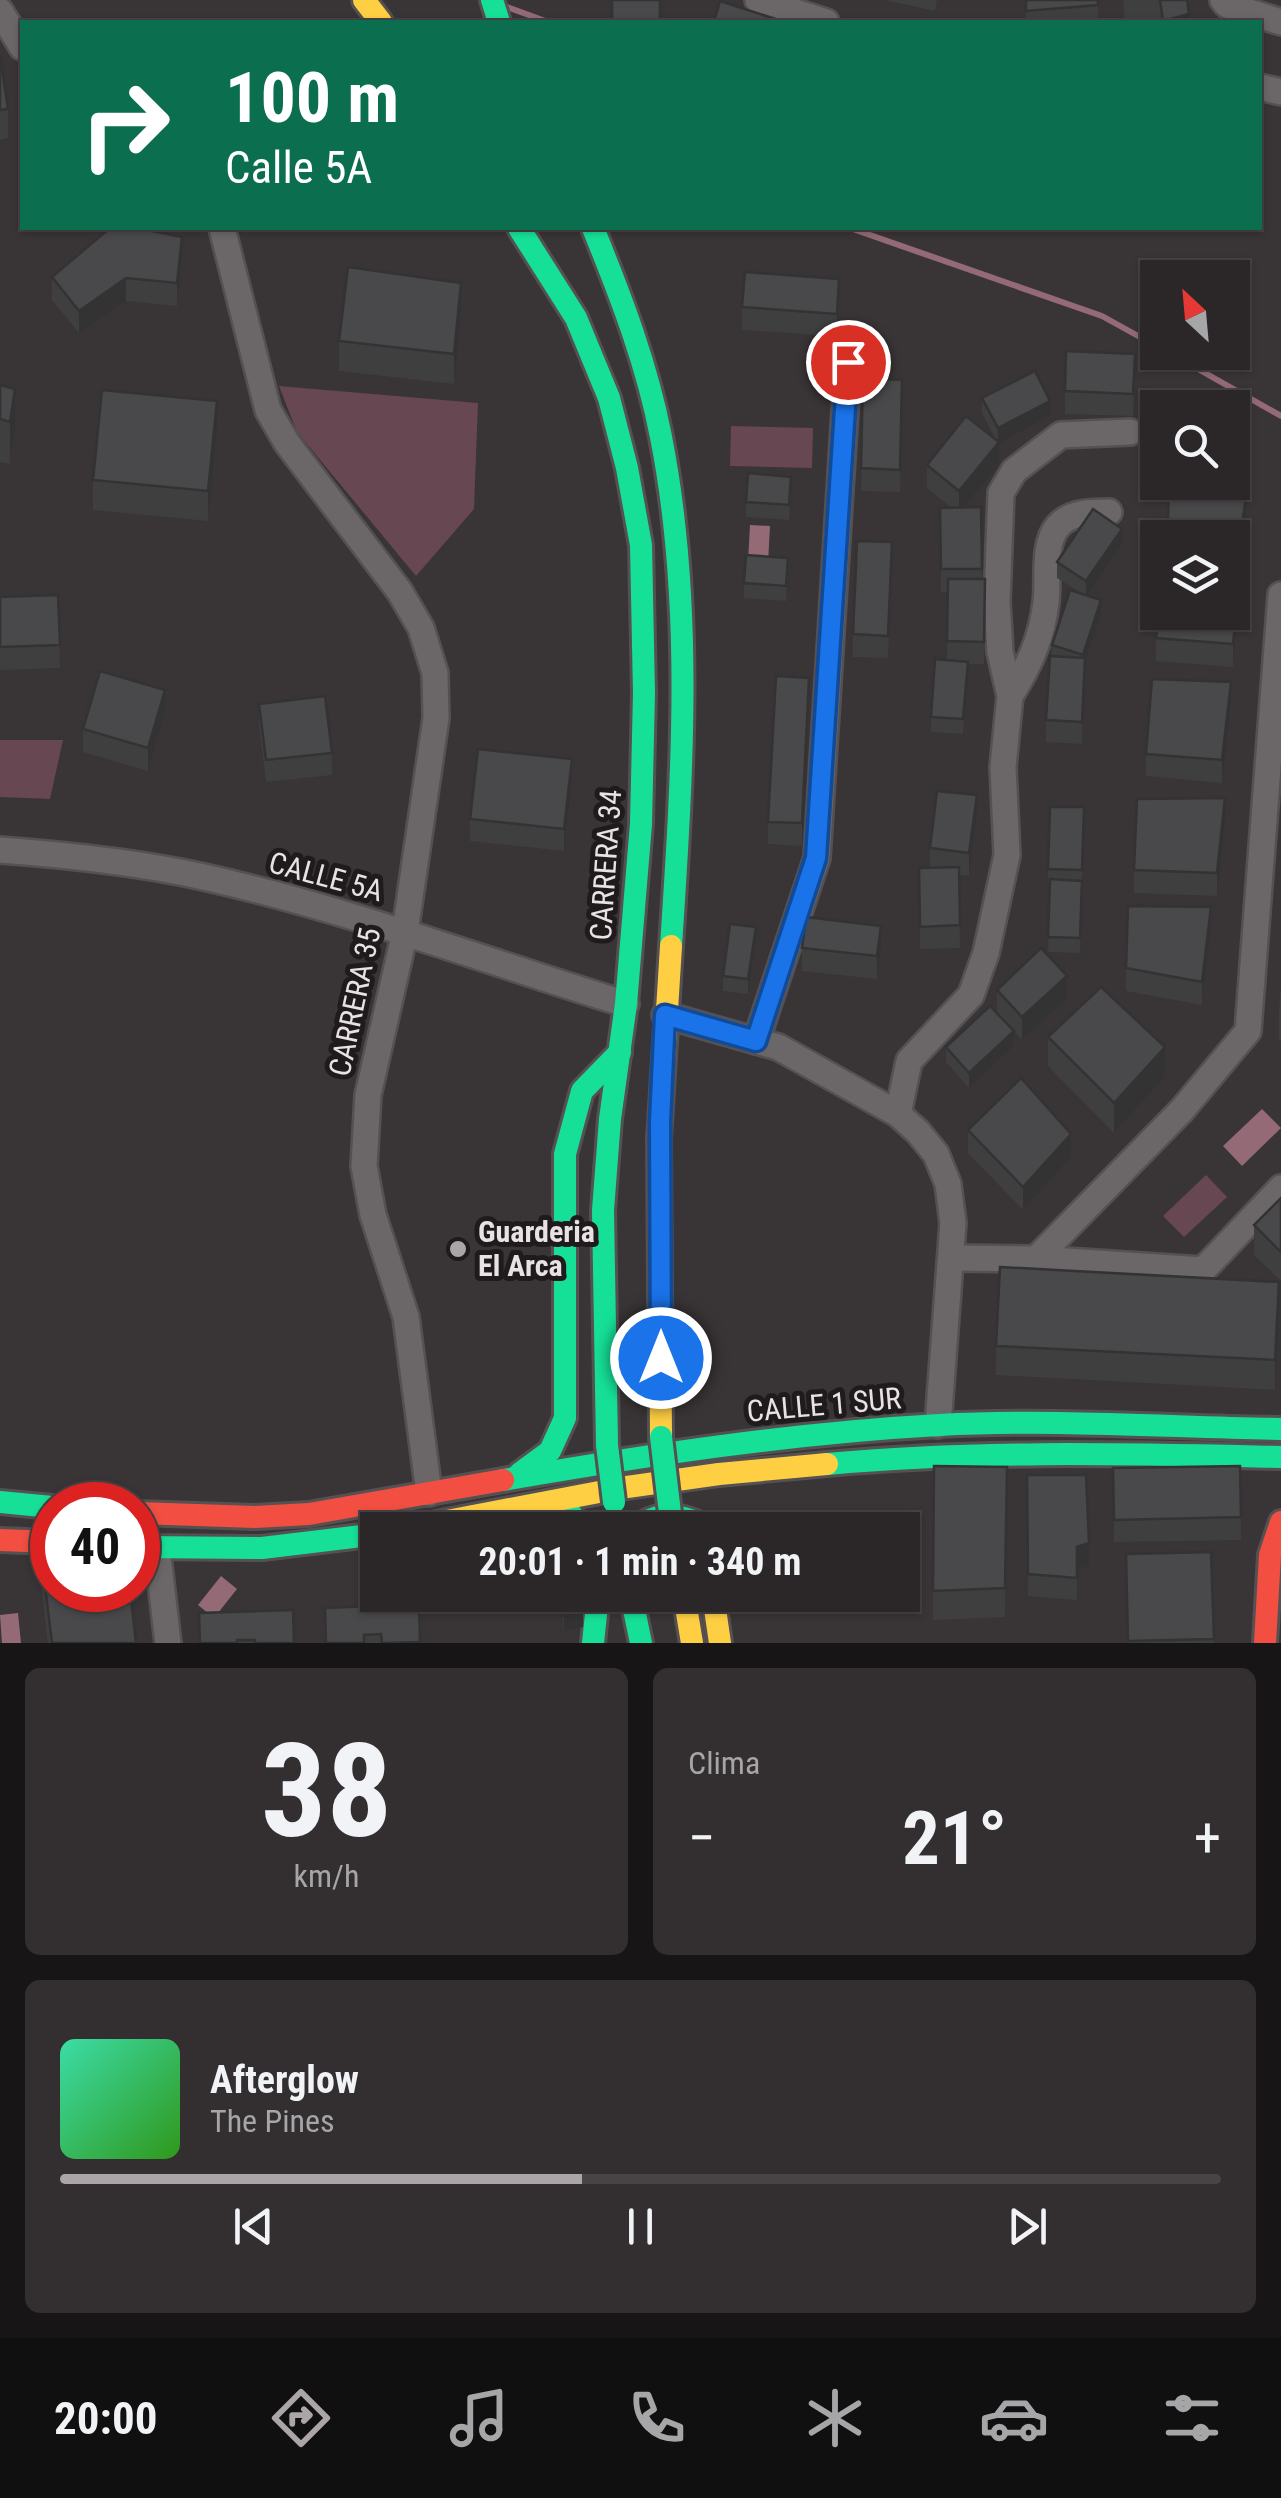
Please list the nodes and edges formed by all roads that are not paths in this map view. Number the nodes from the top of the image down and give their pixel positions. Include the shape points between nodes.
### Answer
1 (758, 0) edge
2 (1223, 0) edge
3 (0, 11) edge
4 (820, 20) edge
5 (1281, 22) edge
6 (20, 44) edge
7 (223, 230) edge
8 (520, 230) edge
9 (594, 230) edge
10 (848, 362) dead end
11 (1130, 432) dead end
12 (1109, 512) dead end
13 (1281, 595) edge
14 (1010, 696) junction
15 (0, 850) edge
16 (1269, 917) edge
17 (405, 932) junction
18 (626, 1004) junction
19 (665, 1015) junction
20 (756, 1041) junction
21 (620, 1052) junction
22 (898, 1114) junction
23 (1281, 1188) edge
24 (952, 1258) junction
25 (1036, 1259) junction
26 (938, 1425) junction
27 (1281, 1430) edge
28 (1281, 1457) edge
29 (718, 1474) junction
30 (511, 1478) junction
31 (429, 1493) junction
32 (562, 1500) junction
33 (0, 1502) edge
34 (30, 1505) edge
35 (497, 1512) edge
36 (570, 1512) edge
37 (616, 1512) edge
38 (670, 1512) edge
39 (710, 1512) edge
40 (160, 1515) edge
41 (1281, 1522) edge
42 (360, 1536) edge
43 (0, 1540) edge
44 (30, 1541) edge
45 (160, 1547) edge
46 (160, 1606) edge
47 (596, 1612) edge
48 (635, 1612) edge
49 (687, 1612) edge
50 (716, 1612) edge
51 (168, 1643) edge
52 (592, 1643) edge
53 (641, 1643) edge
54 (692, 1643) edge
55 (720, 1643) edge
56 (1264, 1643) edge

1 - 4 street
2 - 5 street
3 - 6 street
7 - 17 street, CARRERA 35 via 268,410 400,592 435,673 436,718
8 - 18 street, CARRERA 34 via 576,318 609,398 641,545 640,824
9 - 19 street via 628,308 658,408 677,542 680,759
10 - 20 street via 816,858
11 - 14 street via 1061,436 1014,471 1001,492 996,602
12 - 14 street via 1086,512 1057,527 1033,661
13 - 16 street
14 - 22 street via 1003,767 1007,855 986,953 971,995 909,1061
15 - 17 street, CALLE 5A via 202,876
16 - 25 street via 1248,1031 1182,1110
17 - 18 street, CALLE 5A
17 - 31 street, CARRERA 35 via 368,1095 364,1166 372,1215 406,1317
18 - 21 street, CARRERA 34
19 - 20 street
19 - 38 street, bridge via 662,1436
20 - 22 street
21 - 30 street via 582,1091 566,1154 561,1437 551,1453
21 - 37 street, CARRERA 34, bridge via 603,1210 607,1445
22 - 24 street via 936,1154 948,1184
23 - 25 street via 1203,1270
24 - 25 street
24 - 26 street
26 - 27 street, CALLE 1 SUR
26 - 30 street, CALLE 1 SUR via 722,1444
28 - 29 street, CALLE 1 SUR via 979,1452
29 - 32 street, CALLE 1 SUR
29 - 39 street
30 - 31 street, CALLE 1 SUR
31 - 40 street, CALLE 1 SUR via 309,1514
32 - 35 street, CALLE 1 SUR
32 - 36 street
33 - 34 street
41 - 56 street via 1270,1556
42 - 45 street via 262,1548
43 - 44 street
46 - 51 street
47 - 52 street
48 - 53 street
49 - 54 street
50 - 55 street

